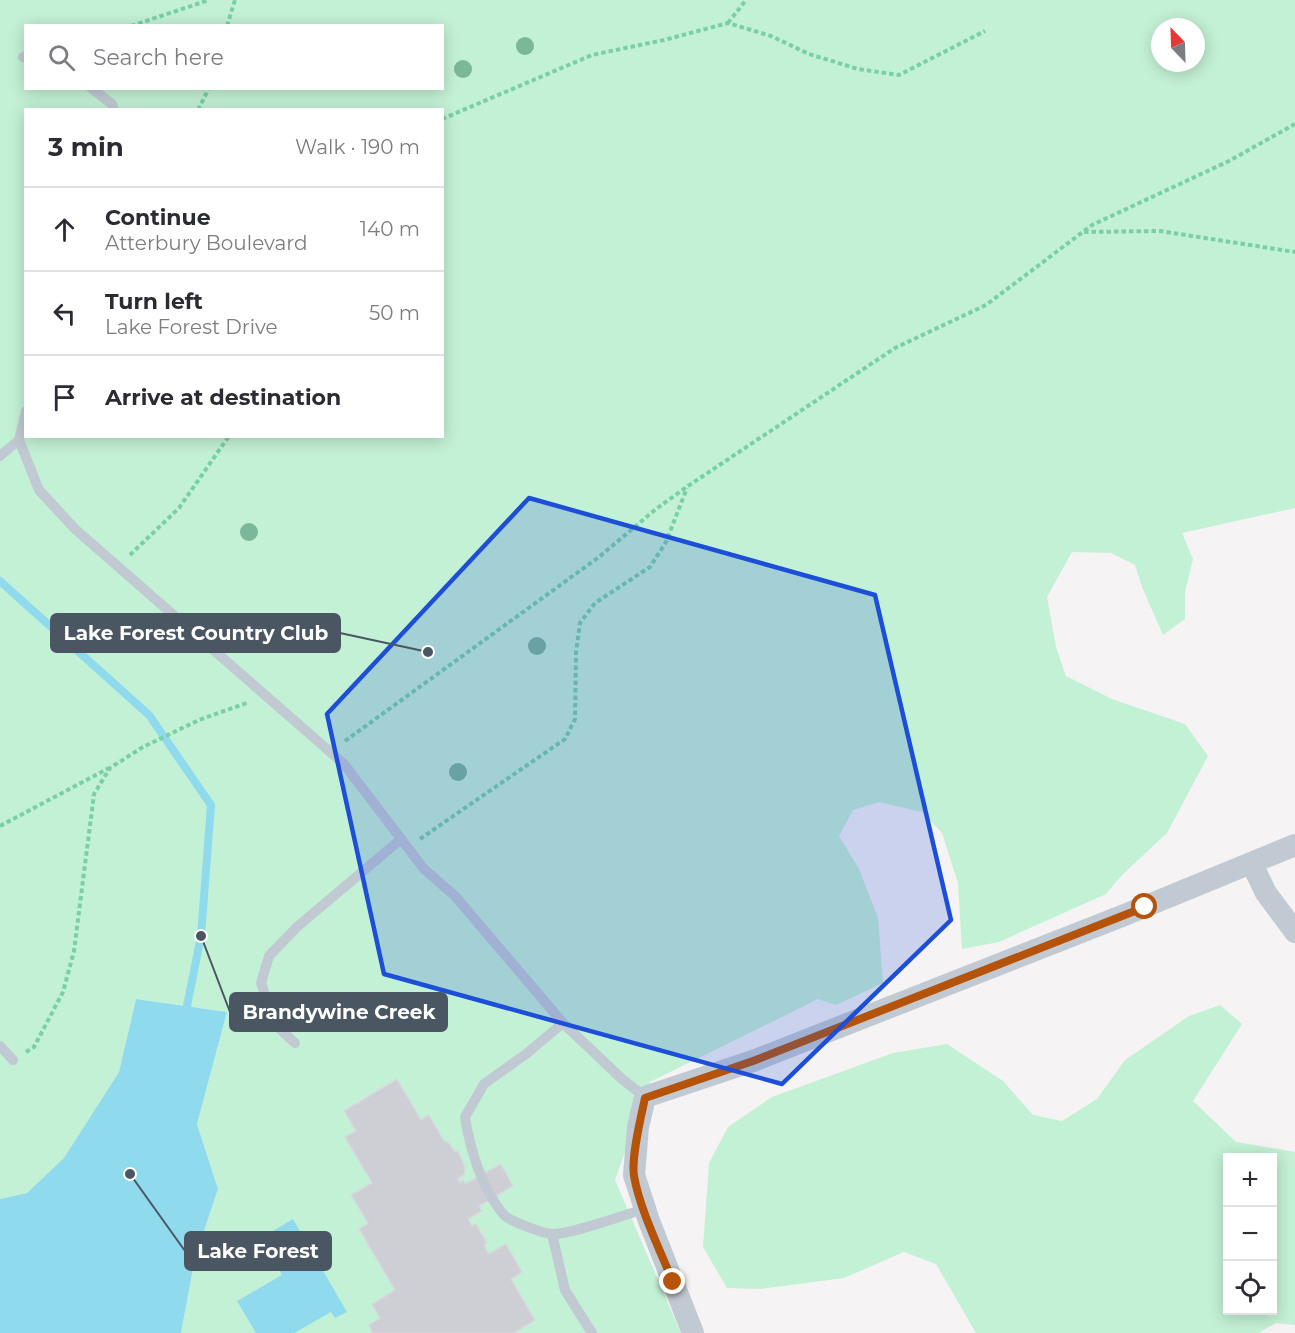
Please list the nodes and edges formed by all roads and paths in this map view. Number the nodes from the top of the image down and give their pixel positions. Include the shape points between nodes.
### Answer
1 (209, 0) edge
2 (235, 0) edge
3 (746, 0) edge
4 (728, 23) junction
5 (137, 24) edge
6 (228, 24) edge
7 (985, 31) dead end
8 (94, 90) edge
9 (208, 90) edge
10 (113, 108) edge
11 (199, 108) edge
12 (444, 118) edge
13 (1295, 124) edge
14 (1084, 232) junction
15 (1295, 252) edge
16 (24, 419) edge
17 (229, 438) edge
18 (19, 440) junction
19 (0, 456) edge
20 (688, 486) junction
21 (118, 566) junction
22 (266, 696) junction
23 (330, 752) junction
24 (110, 768) junction
25 (0, 826) edge
26 (404, 843) junction
27 (1295, 845) edge
28 (1252, 864) junction
29 (1295, 933) edge
30 (563, 1023) junction
31 (295, 1042) dead end
32 (0, 1046) edge
33 (13, 1060) joint
34 (645, 1098) junction
35 (645, 1209) junction
36 (552, 1234) junction
37 (592, 1333) edge
38 (693, 1333) edge

1 - 5 path
2 - 6 path
3 - 4 path
4 - 7 path via 858,69 899,75
4 - 12 path via 591,55
8 - 10 lane
9 - 11 path
13 - 14 path
14 - 15 path via 1160,231
14 - 20 path via 986,305 895,348
16 - 18 lane
17 - 21 path via 180,508
18 - 19 lane
18 - 21 lane via 39,490 75,529
20 - 23 path via 598,557
20 - 26 path via 666,542 650,567 595,603 580,622 575,718 565,739
21 - 22 lane
22 - 23 lane
22 - 24 path via 179,729
23 - 26 lane via 344,764
24 - 25 path
24 - 33 path via 94,794 74,951 63,992 34,1047
26 - 30 lane
26 - 31 lane via 297,927 269,956 261,983 275,1024
27 - 28 street
28 - 29 street via 1266,893
28 - 34 street via 764,1057
30 - 34 lane
30 - 36 lane via 484,1084 465,1117 474,1157 505,1216
32 - 33 lane
34 - 35 street via 634,1175
35 - 36 lane
35 - 38 street
36 - 37 lane via 565,1290

